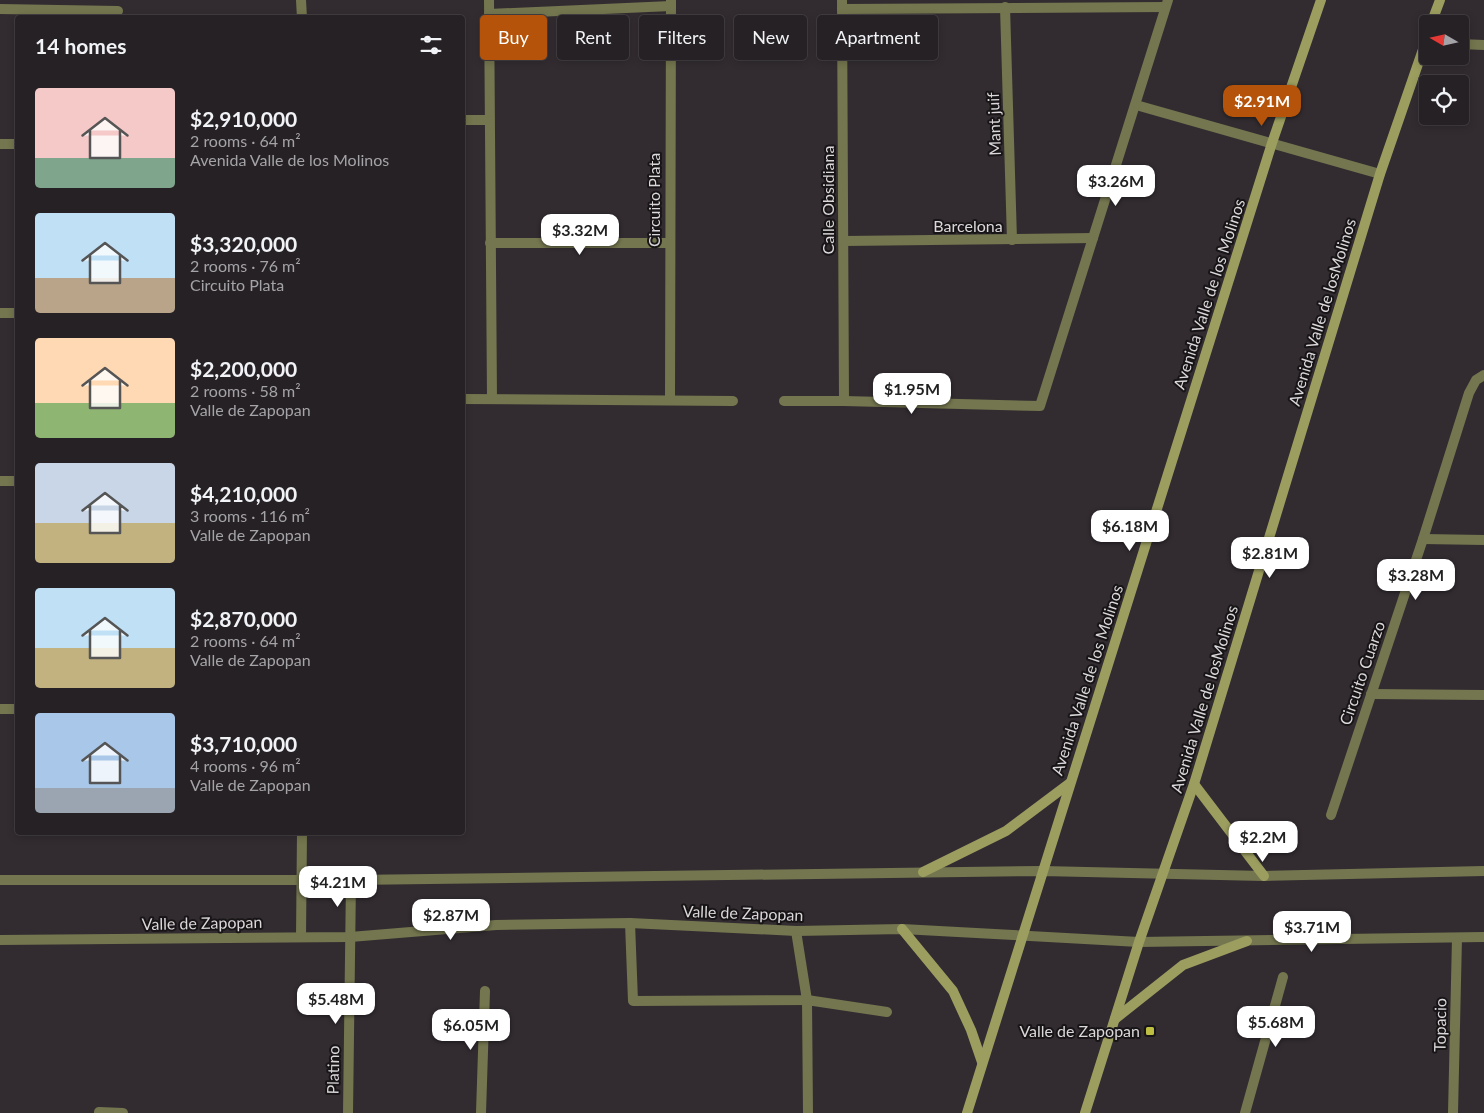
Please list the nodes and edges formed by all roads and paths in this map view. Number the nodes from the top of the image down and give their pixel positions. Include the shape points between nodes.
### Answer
1 (119, 0) edge
2 (302, 0) edge
3 (489, 0) edge
4 (1321, 0) edge
5 (1440, 0) edge
6 (671, 3) edge
7 (842, 4) edge
8 (1167, 4) edge
9 (1006, 7) junction
10 (0, 9) edge
11 (119, 14) edge
12 (489, 14) junction
13 (302, 15) edge
14 (1434, 15) edge
15 (1469, 44) edge
16 (1484, 45) edge
17 (1419, 63) edge
18 (1136, 105) junction
19 (465, 120) edge
20 (488, 120) junction
21 (1272, 143) junction
22 (0, 144) edge
23 (15, 144) edge
24 (1380, 174) junction
25 (1093, 238) junction
26 (1012, 240) junction
27 (844, 241) junction
28 (669, 243) junction
29 (490, 244) junction
30 (0, 313) edge
31 (15, 313) edge
32 (1484, 375) edge
33 (465, 399) edge
34 (492, 399) junction
35 (670, 400) junction
36 (844, 400) junction
37 (733, 401) dead end
38 (784, 401) dead end
39 (0, 481) edge
40 (15, 481) edge
41 (1423, 540) junction
42 (1484, 540) edge
43 (1371, 694) junction
44 (1484, 695) edge
45 (0, 709) edge
46 (15, 709) edge
47 (1070, 782) junction
48 (1194, 784) junction
49 (1331, 815) dead end
50 (302, 835) edge
51 (1042, 871) junction
52 (1484, 871) edge
53 (923, 872) junction
54 (1162, 875) junction
55 (1264, 876) junction
56 (0, 880) edge
57 (351, 880) junction
58 (302, 881) junction
59 (630, 923) junction
60 (902, 928) junction
61 (796, 931) junction
62 (1023, 934) junction
63 (301, 937) junction
64 (350, 937) junction
65 (1484, 937) edge
66 (1457, 938) junction
67 (0, 940) edge
68 (1247, 941) junction
69 (1139, 942) junction
70 (1283, 977) dead end
71 (485, 991) dead end
72 (807, 1000) junction
73 (887, 1012) dead end
74 (1114, 1020) junction
75 (982, 1062) junction
76 (99, 1112) edge
77 (123, 1113) edge
78 (348, 1113) edge
79 (481, 1113) edge
80 (808, 1113) edge
81 (966, 1113) edge
82 (1085, 1113) edge
83 (1245, 1113) edge
84 (1453, 1113) edge

1 - 11 street
2 - 13 street
3 - 12 street
4 - 21 street, Avenida Valle de los Molinos
5 - 14 street
6 - 12 street
6 - 28 street, Circuito Plata
7 - 9 street
7 - 27 street, Calle Obsidiana
8 - 9 street
8 - 18 street
9 - 26 street, Mant juif
10 - 11 street
12 - 20 street
15 - 16 street
17 - 24 street, Avenida Valle de losMolinos
18 - 21 street
18 - 25 street
19 - 20 street
20 - 29 street
21 - 24 street
21 - 47 street, Avenida Valle de los Molinos
22 - 23 street
24 - 48 street, Avenida Valle de losMolinos
25 - 26 street, Barcelona
25 - 36 street via 1040,406
26 - 27 street, Barcelona
27 - 36 street, Calle Obsidiana
28 - 29 street
28 - 35 street, Circuito Plata
29 - 34 street
30 - 31 street
32 - 41 street, Circuito Cuarzo via 1476,380 1469,393
33 - 34 street
34 - 35 street
35 - 37 street
36 - 38 street
39 - 40 street
41 - 42 street
41 - 43 street, Circuito Cuarzo
43 - 44 street
43 - 49 street, Circuito Cuarzo
45 - 46 street
47 - 51 street, Avenida Valle de los Molinos
47 - 53 street via 1006,831
48 - 54 street, Avenida Valle de losMolinos
48 - 55 street
50 - 58 street
51 - 53 street
51 - 54 street
51 - 62 street, Avenida Valle de los Molinos
52 - 55 street
53 - 57 street
54 - 55 street
54 - 69 street, Avenida Valle de losMolinos
56 - 58 street
57 - 58 street
57 - 64 street, Platino
58 - 63 street
59 - 61 street, Valle de Zapopan
59 - 64 street, Valle de Zapopan via 496,925
59 - 72 street via 633,1001
60 - 61 street, Valle de Zapopan
60 - 62 street, Valle de Zapopan
60 - 75 street via 953,991
61 - 72 street
62 - 69 street, Valle de Zapopan
62 - 75 street, Avenida Valle de los Molinos
63 - 64 street, Valle de Zapopan
63 - 67 street, Valle de Zapopan
64 - 78 street, Platino
65 - 66 street, Valle de Zapopan
66 - 68 street, Valle de Zapopan
66 - 84 street, Topacio
68 - 69 street, Valle de Zapopan
68 - 74 street via 1183,965
69 - 74 street, Avenida Valle de losMolinos
70 - 83 street
71 - 79 street
72 - 73 street
72 - 80 street
74 - 82 street, Avenida Valle de losMolinos
75 - 81 street, Avenida Valle de los Molinos
76 - 77 street

